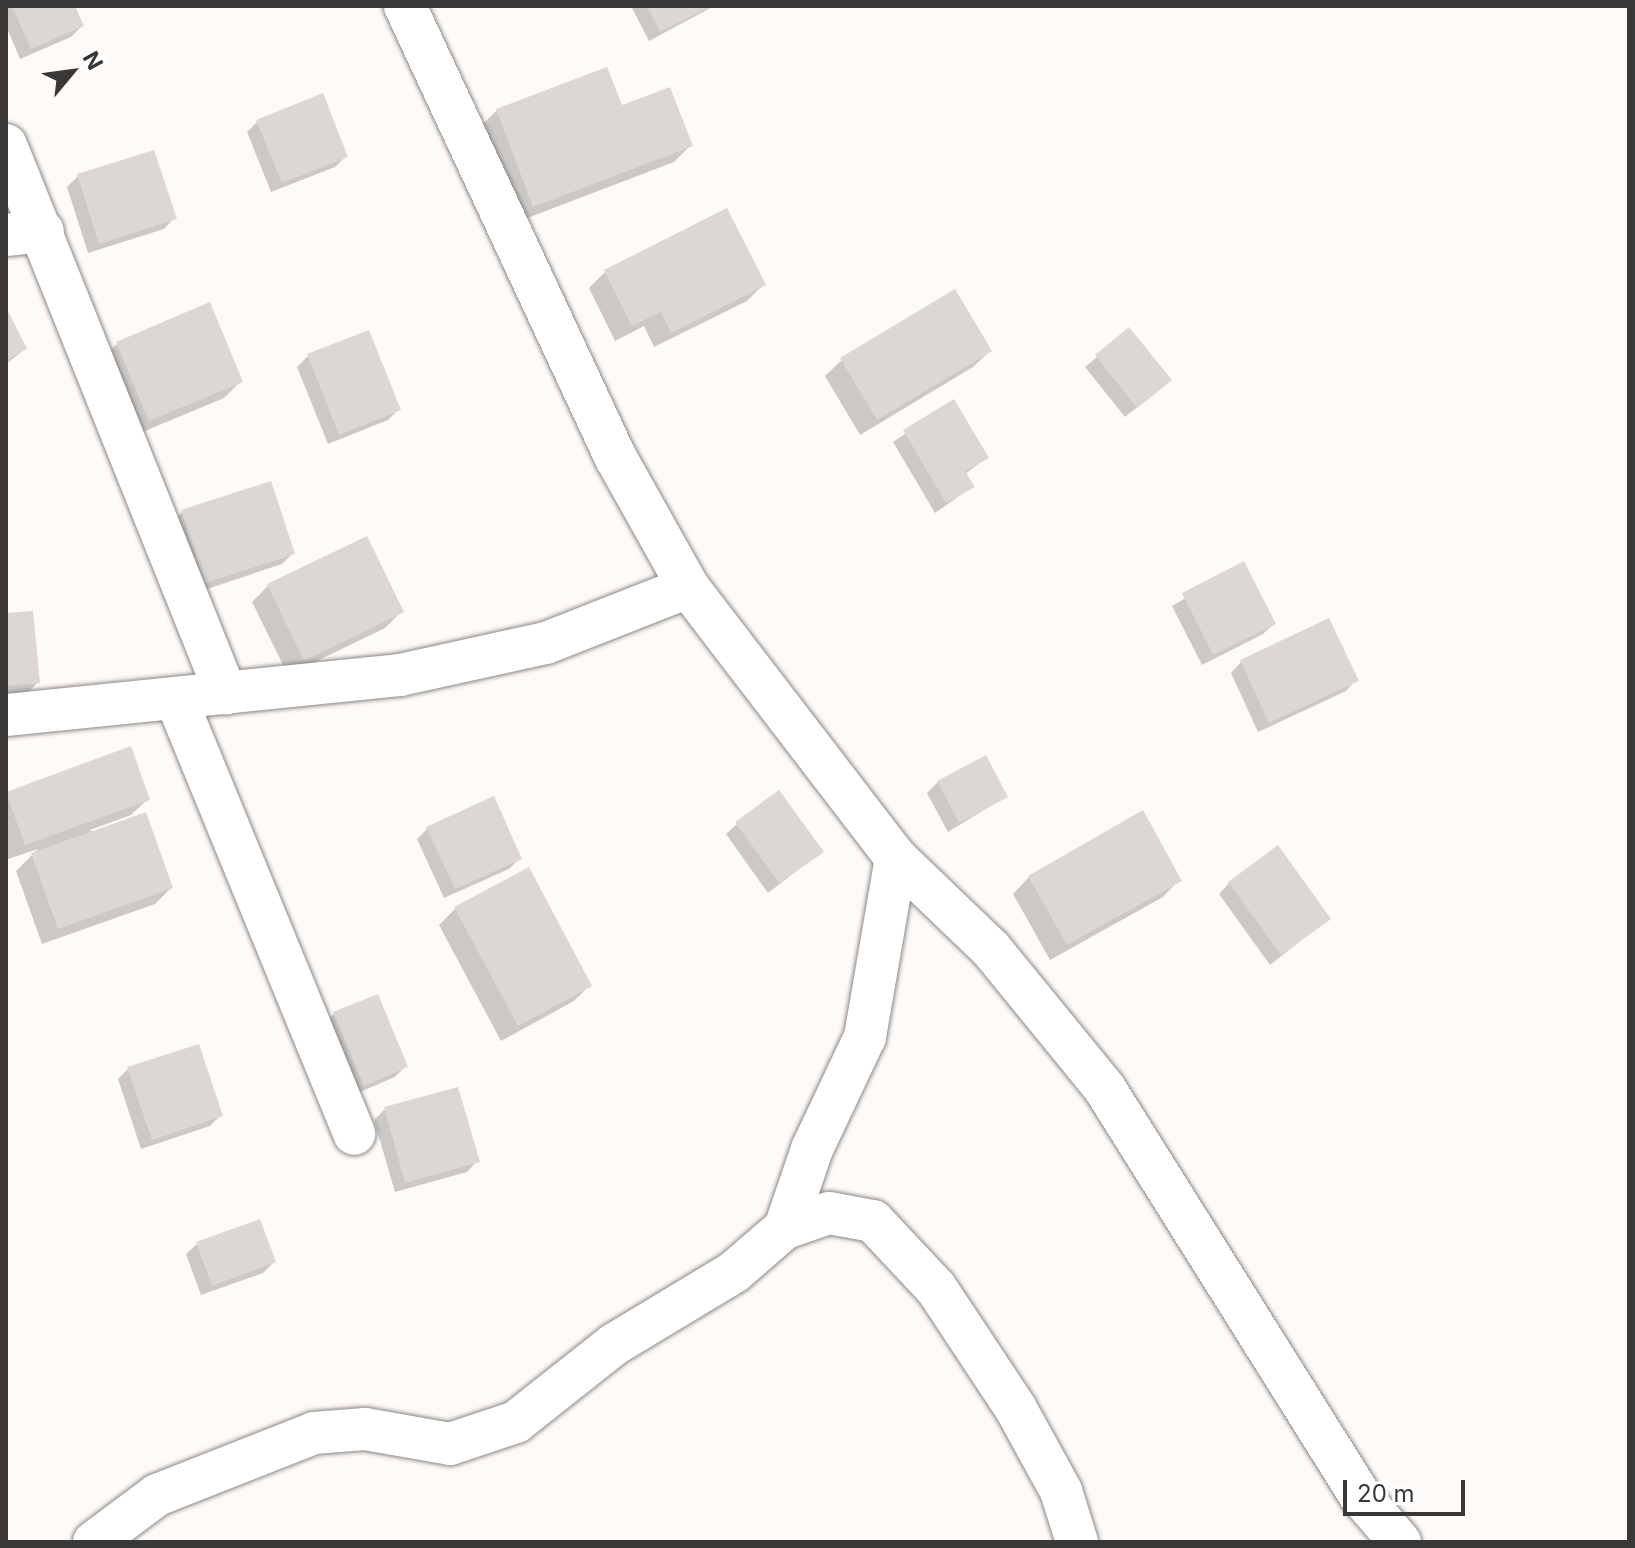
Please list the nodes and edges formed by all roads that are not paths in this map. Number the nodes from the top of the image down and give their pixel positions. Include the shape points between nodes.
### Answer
1 (405, 6) edge
2 (6, 145) edge
3 (24, 233) edge
4 (688, 587) junction
5 (226, 694) junction
6 (176, 699) junction
7 (6, 715) edge
8 (896, 858) junction
9 (354, 1134) dead end
10 (785, 1228) junction
11 (94, 1542) edge
12 (1077, 1542) edge
13 (1400, 1542) edge

1 - 4 street via 616,458
2 - 3 street
3 - 5 street
4 - 5 street via 546,643 400,675
4 - 8 street
5 - 6 street
6 - 7 street
6 - 9 street
8 - 10 street via 865,1037 812,1149
8 - 13 street via 991,949 1105,1089 1345,1472
10 - 11 street via 734,1272 613,1345 516,1422 450,1444 365,1429 314,1433 157,1495
10 - 12 street via 829,1213 873,1221 884,1232 936,1288 1016,1409 1061,1491

